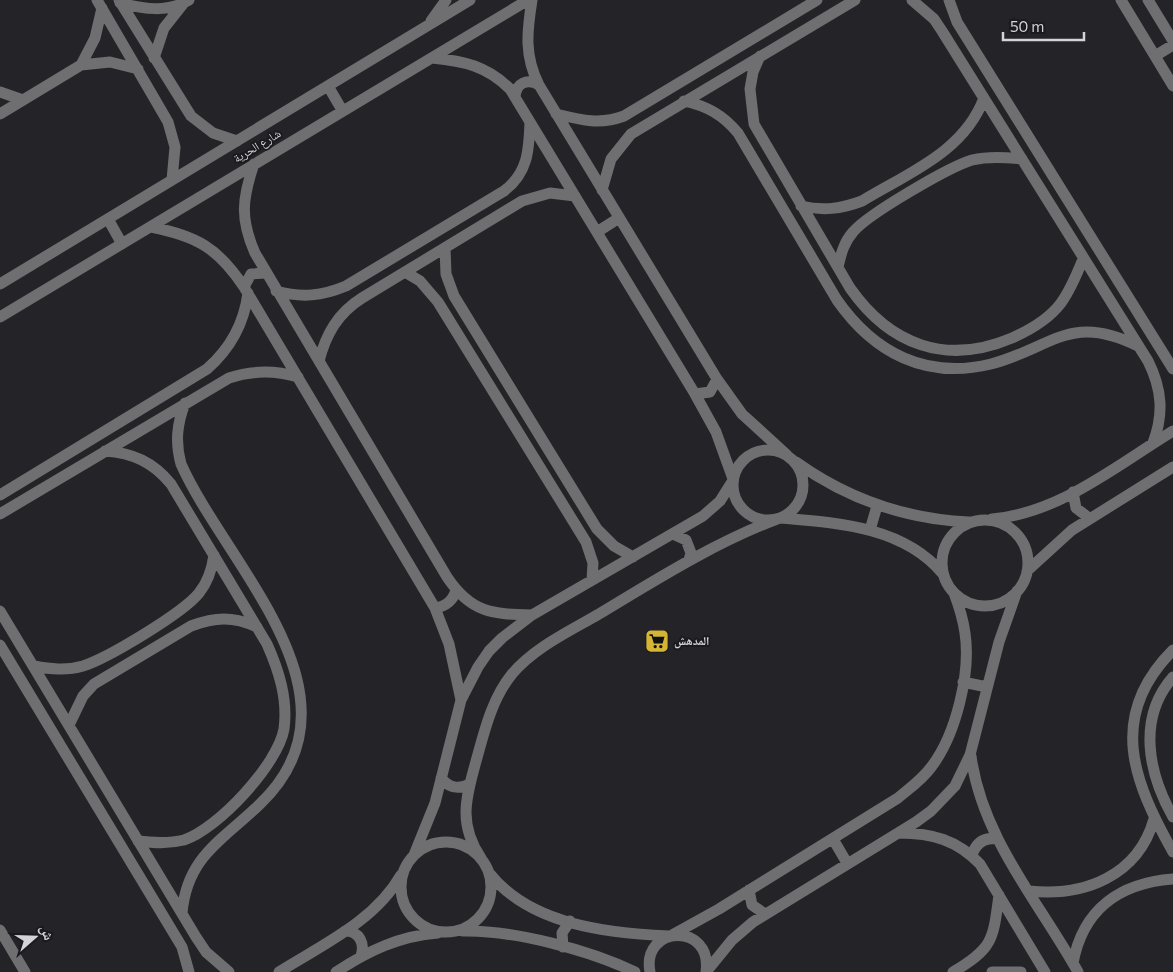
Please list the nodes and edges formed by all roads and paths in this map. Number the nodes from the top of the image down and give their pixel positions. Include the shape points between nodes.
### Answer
1 (446, 0) edge
2 (470, 0) edge
3 (530, 0) edge
4 (817, 0) edge
5 (855, 0) edge
6 (912, 0) edge
7 (949, 0) edge
8 (1121, 0) edge
9 (1148, 0) edge
10 (119, 1) edge
11 (187, 1) edge
12 (99, 4) edge
13 (957, 22) junction
14 (428, 26) junction
15 (942, 31) junction
16 (1173, 43) edge
17 (760, 56) junction
18 (1155, 56) junction
19 (154, 58) junction
20 (432, 58) junction
21 (81, 65) junction
22 (138, 69) junction
23 (170, 84) junction
24 (539, 85) junction
25 (328, 86) junction
26 (1173, 86) edge
27 (0, 92) edge
28 (153, 94) junction
29 (515, 97) junction
30 (984, 98) junction
31 (23, 100) junction
32 (684, 101) junction
33 (637, 109) junction
34 (342, 110) junction
35 (0, 114) edge
36 (556, 114) junction
37 (530, 122) junction
38 (646, 124) junction
39 (754, 124) junction
40 (738, 133) junction
41 (237, 141) junction
42 (945, 151) junction
43 (1022, 159) junction
44 (254, 164) junction
45 (955, 167) junction
46 (1055, 179) junction
47 (172, 180) junction
48 (512, 185) junction
49 (1040, 188) junction
50 (602, 190) junction
51 (575, 196) junction
52 (522, 201) junction
53 (862, 201) junction
54 (801, 206) junction
55 (870, 216) junction
56 (619, 218) junction
57 (108, 219) junction
58 (151, 226) junction
59 (597, 232) junction
60 (122, 244) junction
61 (444, 248) junction
62 (1084, 259) junction
63 (838, 267) junction
64 (405, 272) junction
65 (265, 273) junction
66 (0, 284) edge
67 (346, 286) junction
68 (246, 290) junction
69 (276, 291) junction
70 (356, 301) junction
71 (0, 318) edge
72 (1046, 318) junction
73 (1057, 336) junction
74 (1138, 346) junction
75 (318, 361) junction
76 (1172, 367) edge
77 (207, 369) junction
78 (1154, 374) junction
79 (298, 377) junction
80 (717, 379) junction
81 (216, 384) junction
82 (695, 394) junction
83 (185, 403) junction
84 (1173, 431) edge
85 (1153, 443) junction
86 (105, 451) junction
87 (791, 458) junction
88 (1173, 467) edge
89 (39, 471) junction
90 (186, 476) junction
91 (732, 480) junction
92 (171, 484) junction
93 (48, 485) junction
94 (1073, 492) junction
95 (0, 495) edge
96 (876, 506) junction
97 (0, 514) edge
98 (779, 518) junction
99 (1089, 518) junction
100 (984, 520) junction
101 (971, 522) junction
102 (870, 530) junction
103 (673, 534) junction
104 (214, 555) junction
105 (633, 557) junction
106 (689, 560) junction
107 (1027, 571) junction
108 (943, 574) junction
109 (592, 580) junction
110 (456, 590) junction
111 (1017, 591) junction
112 (954, 593) junction
113 (435, 608) junction
114 (182, 610) junction
115 (0, 611) edge
116 (532, 615) junction
117 (190, 626) junction
118 (257, 627) junction
119 (0, 645) edge
120 (1173, 650) edge
121 (98, 660) junction
122 (34, 666) junction
123 (108, 674) junction
124 (1173, 677) edge
125 (963, 682) junction
126 (987, 686) junction
127 (301, 696) junction
128 (285, 698) junction
129 (462, 700) junction
130 (69, 725) junction
131 (83, 750) junction
132 (970, 755) junction
133 (68, 758) junction
134 (1152, 768) junction
135 (1137, 773) junction
136 (441, 778) junction
137 (470, 784) junction
138 (1172, 814) edge
139 (1154, 819) junction
140 (199, 833) junction
141 (898, 833) junction
142 (997, 839) junction
143 (833, 840) junction
144 (138, 841) junction
145 (209, 848) junction
146 (1173, 852) edge
147 (414, 855) junction
148 (972, 855) junction
149 (481, 858) junction
150 (847, 863) junction
151 (406, 867) junction
152 (488, 871) junction
153 (1108, 878) junction
154 (1173, 879) edge
155 (749, 890) junction
156 (1029, 891) junction
157 (999, 895) junction
158 (1117, 895) junction
159 (182, 913) junction
160 (765, 914) junction
161 (570, 921) junction
162 (0, 930) edge
163 (346, 931) junction
164 (459, 931) junction
165 (444, 933) junction
166 (671, 936) junction
167 (196, 937) junction
168 (182, 947) junction
169 (563, 948) junction
170 (361, 956) junction
171 (977, 958) junction
172 (1076, 967) edge
173 (25, 972) edge
174 (190, 972) edge
175 (228, 972) edge
176 (280, 972) edge
177 (336, 972) edge
178 (635, 972) edge
179 (650, 972) edge
180 (706, 972) edge
181 (954, 972) edge
182 (987, 972) edge
183 (992, 972) edge
184 (1020, 972) edge
185 (1045, 972) edge

1 - 14 street
2 - 14 street, شارع الحرية
3 - 20 street, شارع الحرية
3 - 24 street via 527,46 529,62
4 - 33 street
5 - 17 street
6 - 15 street
7 - 13 street
8 - 18 street
9 - 16 street
10 - 11 street via 153,9
10 - 19 street
11 - 19 street via 164,28
12 - 21 street via 95,38
12 - 22 street
13 - 15 street via 947,22
13 - 46 street
14 - 25 street, شارع الحرية
15 - 30 street
16 - 18 street
17 - 32 street
17 - 39 street via 750,89
18 - 26 street
19 - 23 street
20 - 29 street via 470,63 485,69
20 - 34 street, شارع الحرية
21 - 22 street via 110,62
21 - 31 street
22 - 28 street
23 - 28 street via 163,93
23 - 41 street via 201,126
24 - 29 street via 523,82
24 - 36 street
25 - 34 street
25 - 41 street, شارع الحرية
27 - 31 street
28 - 47 street via 171,130 175,147
29 - 37 street
30 - 42 street via 968,128
30 - 43 street
31 - 35 street
32 - 38 street
32 - 40 street via 714,111
33 - 36 street via 600,122
33 - 38 street via 639,118
34 - 44 street, شارع الحرية
36 - 50 street
37 - 48 street via 525,166
37 - 51 street
38 - 50 street via 620,146 608,166
39 - 40 street via 744,126
39 - 54 street
40 - 73 street via 837,300 866,336 885,349 906,360 928,366 970,367 1011,357
41 - 47 street, شارع الحرية
42 - 45 street via 952,156
42 - 53 street
43 - 45 street via 988,157
43 - 49 street
44 - 58 street, شارع الحرية
44 - 65 street via 245,194 244,220 248,238
45 - 55 street
46 - 49 street
46 - 76 street
47 - 57 street, شارع الحرية
48 - 52 street via 521,193
48 - 67 street
49 - 62 street
50 - 56 street
51 - 52 street via 550,193
51 - 59 street
52 - 61 street
53 - 54 street via 838,208
53 - 55 street via 862,211
54 - 63 street
55 - 63 street via 845,243
56 - 59 street
56 - 80 street
57 - 60 street
57 - 66 street, شارع الحرية
58 - 60 street, شارع الحرية
58 - 68 street via 198,240 216,252 232,268
59 - 82 street
60 - 71 street, شارع الحرية
61 - 64 street
61 - 105 street via 446,274 454,296 597,529 614,546
62 - 72 street via 1069,290
62 - 74 street
63 - 72 street via 864,307 880,323 921,345 943,350 984,347 1019,335
64 - 70 street
64 - 109 street via 420,282 438,302 586,542 593,562
65 - 68 street via 251,274
65 - 69 street
67 - 69 street via 312,296
67 - 70 street
68 - 77 street via 246,308 236,335
68 - 79 street
69 - 75 street
70 - 75 street via 332,328
72 - 73 street via 1054,326
73 - 74 street via 1090,331 1123,338
74 - 78 street
75 - 110 street
76 - 78 street via 1164,374
77 - 81 street via 216,374
77 - 89 street
78 - 85 street via 1161,401
79 - 81 street via 256,371
79 - 113 street
80 - 82 street via 710,392
80 - 87 street via 742,414
81 - 83 street
82 - 91 street via 716,432
83 - 86 street
83 - 90 street via 176,439
84 - 85 street
85 - 94 street
86 - 92 street via 135,456 161,472
86 - 93 street
87 - 91 street via 776,450 753,452 743,458
87 - 96 street via 836,488
87 - 98 street via 803,483 802,494 794,508
88 - 99 street
89 - 93 street
89 - 95 street
90 - 92 street via 178,476
90 - 127 street via 283,637
91 - 98 street via 735,498 745,512 760,519
91 - 103 street via 712,509
92 - 104 street
93 - 97 street
94 - 99 street via 1076,508
94 - 100 street via 1031,512
96 - 101 street via 925,518
96 - 102 street
98 - 102 street
98 - 106 street
99 - 107 street via 1056,542
100 - 101 street
100 - 107 street via 999,522 1012,530 1022,542 1027,556
101 - 108 street via 950,537 944,548
102 - 108 street via 908,543 921,551
103 - 105 street
103 - 106 street via 686,540 690,546
104 - 114 street via 208,580
104 - 118 street
105 - 109 street
106 - 137 street via 553,642 513,673 495,700
107 - 111 street
108 - 112 street
109 - 116 street
110 - 113 street via 451,601
110 - 116 street via 476,607 489,612
111 - 112 street via 1006,600 979,606
111 - 126 street
112 - 125 street via 966,635
113 - 129 street via 449,644
114 - 117 street via 188,614
114 - 121 street
115 - 122 street
116 - 129 street via 489,651
117 - 118 street via 224,618 242,620
117 - 123 street
118 - 128 street via 275,661
119 - 133 street
120 - 135 street via 1155,670 1136,709 1133,730
121 - 122 street via 66,669
121 - 123 street via 101,671
122 - 130 street
123 - 130 street via 83,696
124 - 134 street via 1153,713 1149,750
125 - 126 street
125 - 143 street via 953,727 931,767 898,798
126 - 132 street
127 - 128 street
127 - 145 street via 301,734 288,769 262,802
128 - 140 street via 284,731 271,761 246,792
129 - 136 street
130 - 131 street
131 - 133 street
131 - 144 street
132 - 141 street via 955,786 944,800
132 - 142 street via 977,790
133 - 168 street
134 - 135 street
134 - 138 street
135 - 139 street
136 - 137 street via 451,787
136 - 147 street via 429,820
137 - 149 street via 465,819 468,833
139 - 146 street
139 - 153 street via 1143,845
140 - 144 street via 169,843
140 - 145 street
141 - 148 street via 945,838
141 - 150 street
142 - 148 street via 984,840
142 - 156 street
143 - 150 street
143 - 155 street
144 - 159 street
145 - 159 street via 192,872
147 - 149 street via 441,842 463,846
147 - 151 street
148 - 157 street
149 - 152 street
150 - 160 street
151 - 163 street via 380,903
151 - 165 street via 401,881 407,910 423,926
152 - 161 street via 500,886 526,906
152 - 164 street via 490,901 472,925
153 - 156 street via 1069,892
153 - 158 street
154 - 158 street via 1138,885
155 - 160 street via 752,905
155 - 166 street
156 - 172 street
157 - 171 street via 993,933
157 - 185 street
158 - 172 street via 1091,916 1076,946
159 - 167 street
160 - 180 street via 732,940
161 - 166 street via 630,933
161 - 169 street via 562,933
162 - 173 street
163 - 170 street via 360,938
163 - 176 street
164 - 165 street
164 - 169 street via 494,932
165 - 170 street via 400,940
166 - 179 street via 654,947 650,956
166 - 180 street via 689,937 702,948 706,956
167 - 168 street via 192,946
167 - 175 street via 206,952
168 - 174 street
169 - 178 street
170 - 177 street
171 - 181 street
171 - 182 street via 986,961
183 - 184 street

